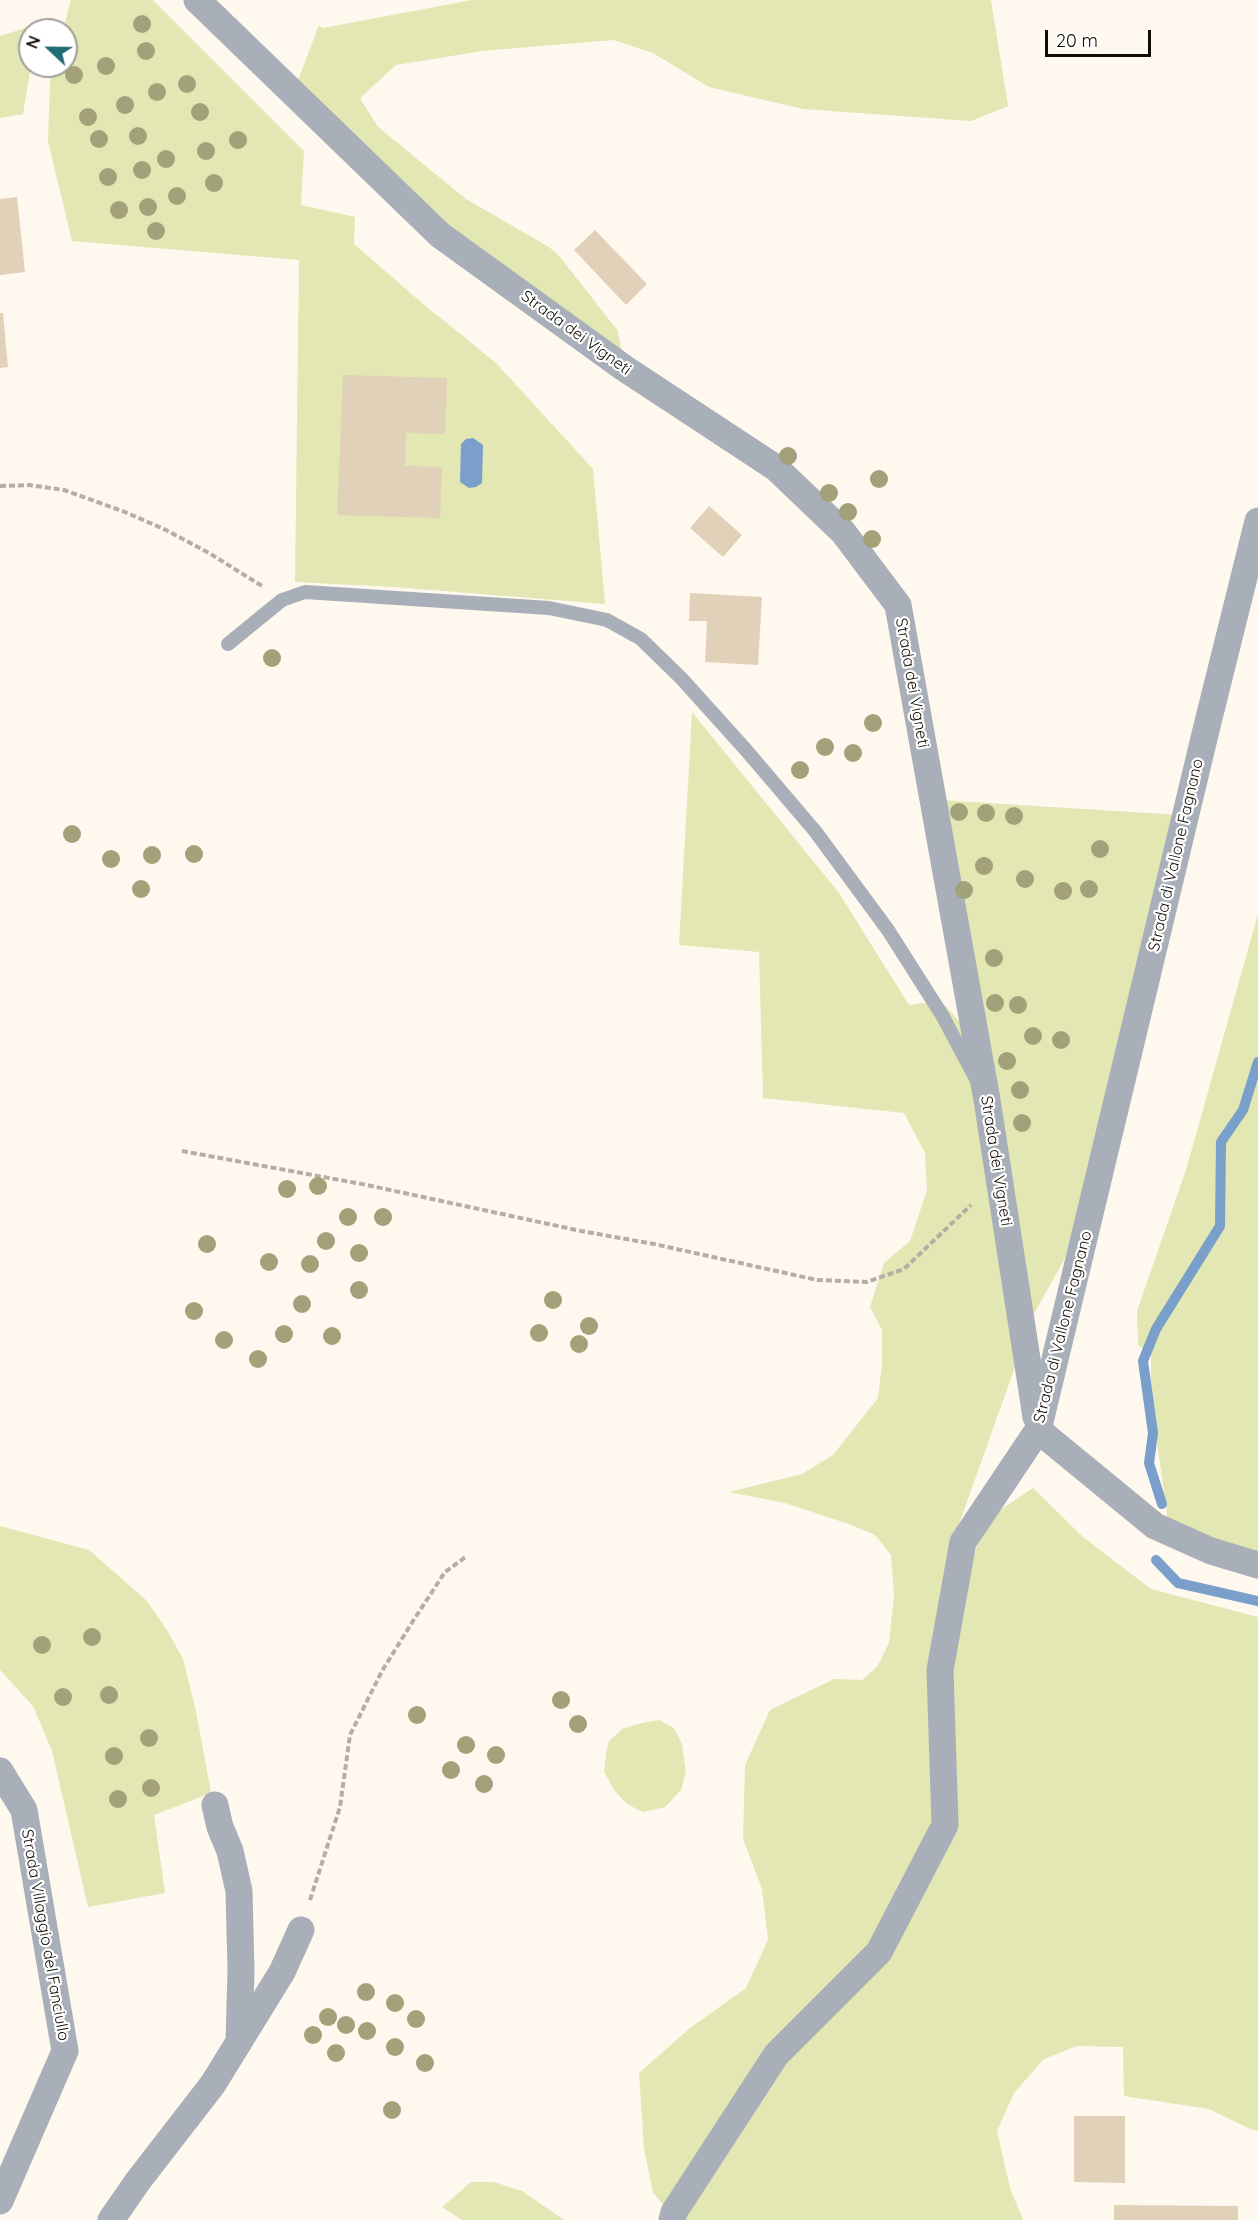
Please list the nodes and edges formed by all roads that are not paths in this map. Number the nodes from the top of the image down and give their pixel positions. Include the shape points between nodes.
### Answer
1 (197, 0) edge
2 (1258, 521) edge
3 (228, 644) dead end
4 (987, 1100) junction
5 (1038, 1430) junction
6 (1258, 1565) edge
7 (0, 1771) edge
8 (215, 1805) dead end
9 (301, 1930) road end
10 (239, 2043) junction
11 (0, 2201) edge
12 (111, 2220) edge
13 (672, 2220) edge

1 - 4 street, Strada dei Vigneti via 440,235 624,368 776,468 843,532 898,605
2 - 5 street, Strada di Vallone Fagnano
3 - 4 lane via 282,600 305,592 549,608 607,620 641,639 682,679 815,831 888,930 942,1015
4 - 5 street, Strada dei Vigneti
5 - 6 street via 1155,1526 1211,1551
5 - 13 street, Strada di Vallone Fagnano via 963,1542 940,1670 945,1825 879,1952 776,2055
7 - 11 street, Strada Villaggio del Fanciullo via 24,1810 65,2051
8 - 10 street via 239,1891
9 - 10 street via 282,1972
10 - 12 street

